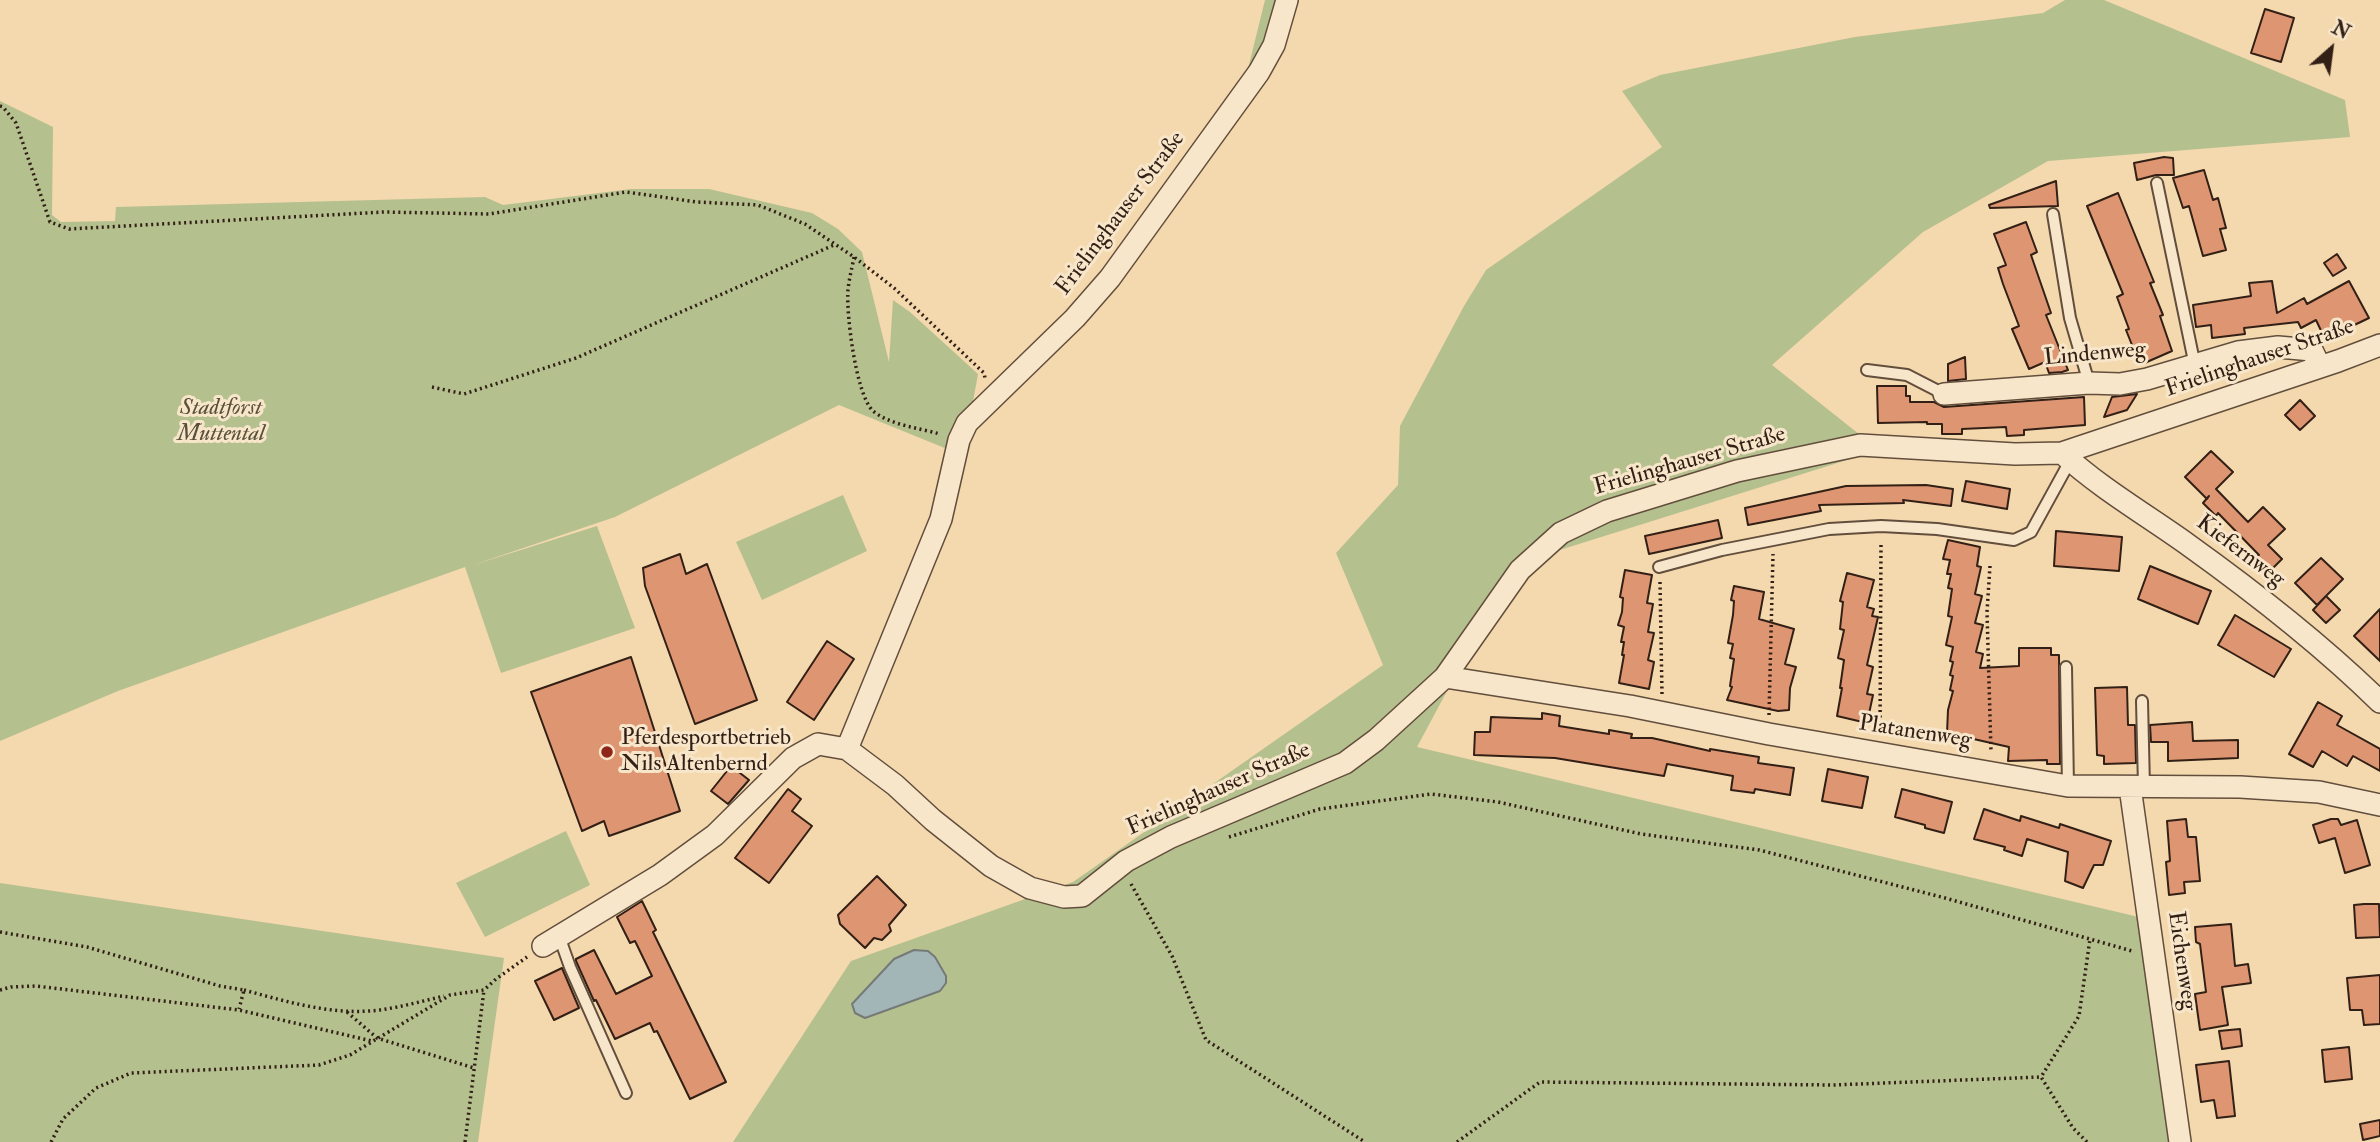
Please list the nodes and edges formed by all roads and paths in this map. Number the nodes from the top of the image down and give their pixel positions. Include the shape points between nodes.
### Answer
1 (1287, 0) edge
2 (0, 106) edge
3 (2157, 183) dead end
4 (2053, 214) dead end
5 (834, 245) junction
6 (853, 257) junction
7 (2380, 345) edge
8 (2195, 366) junction
9 (2320, 366) junction
10 (1867, 370) dead end
11 (2089, 383) junction
12 (432, 387) dead end
13 (1944, 394) joint
14 (988, 401) junction
15 (959, 440) junction
16 (2066, 457) junction
17 (1881, 526) junction
18 (1773, 541) junction
19 (1990, 566) dead end
20 (1659, 567) joint
21 (2066, 667) dead end
22 (1445, 677) junction
23 (2142, 701) dead end
24 (2380, 702) edge
25 (1663, 713) junction
26 (1769, 734) junction
27 (847, 749) junction
28 (1880, 753) junction
29 (1992, 772) junction
30 (2068, 786) junction
31 (2137, 787) junction
32 (2380, 805) edge
33 (1221, 841) dead end
34 (1128, 879) dead end
35 (0, 932) edge
36 (2090, 939) junction
37 (551, 941) junction
38 (2154, 958) junction
39 (0, 990) edge
40 (244, 990) junction
41 (484, 990) junction
42 (450, 995) junction
43 (239, 1010) junction
44 (345, 1010) junction
45 (376, 1040) junction
46 (474, 1068) junction
47 (2041, 1077) junction
48 (626, 1093) dead end
49 (51, 1142) edge
50 (465, 1142) edge
51 (1364, 1142) edge
52 (1457, 1142) edge
53 (2087, 1142) edge
54 (2180, 1142) edge

1 - 14 street, Frielinghauser Straße via 1274,45 1259,72 1110,278
2 - 5 path via 16,123 50,222 69,229 384,212 488,214 626,192 758,205 805,224
3 - 8 lane
4 - 11 lane via 2070,318
5 - 6 path
5 - 12 path via 576,358 464,394
6 - 14 path via 894,288 984,373
6 - 15 path via 848,292 856,376 866,403 887,419
7 - 9 street, Frielinghauser Straße
8 - 9 street, Lindenweg via 2238,352 2278,346 2312,350
8 - 11 street, Lindenweg via 2120,384
9 - 16 street, Frielinghauser Straße
10 - 13 lane via 1907,375
11 - 13 street, Lindenweg
14 - 15 street, Frielinghauser Straße via 967,423
15 - 27 street, Frielinghauser Straße via 940,519
16 - 17 lane via 2031,532 2014,540
16 - 22 street, Frielinghauser Straße via 1860,446 1737,471 1607,511 1561,533 1520,570
16 - 24 street, Kiefernweg via 2234,578
17 - 18 lane via 1829,529
17 - 28 path
18 - 20 lane
18 - 26 path
19 - 29 path
20 - 25 path
21 - 30 lane
22 - 25 street, Platanenweg
22 - 27 street, Frielinghauser Straße via 1345,763 1171,837 1126,861 1082,896 1064,897 1030,888 991,866
23 - 31 lane
25 - 26 street, Platanenweg
26 - 28 street, Platanenweg
27 - 37 street via 818,744 793,758 715,835 660,875
28 - 29 street, Platanenweg
29 - 30 street, Platanenweg
30 - 31 street, Platanenweg
31 - 32 street, Platanenweg via 2319,792
31 - 38 street, Eichenweg
33 - 36 path via 1320,809 1431,794 1497,802 1641,834 1759,850
34 - 51 path via 1172,956 1206,1040
35 - 40 path via 87,947
36 - 38 path
36 - 47 path via 2078,1016
37 - 41 path
37 - 48 lane via 570,967
38 - 54 street, Eichenweg
39 - 43 path via 36,986
40 - 43 path
40 - 44 path via 300,1006
41 - 42 path
41 - 46 path
42 - 44 path via 379,1010
42 - 45 path
43 - 45 path
44 - 45 path
45 - 46 path
45 - 49 path via 319,1065 131,1073 96,1088 62,1119
46 - 50 path
47 - 52 path via 1833,1085 1540,1082
47 - 53 path

